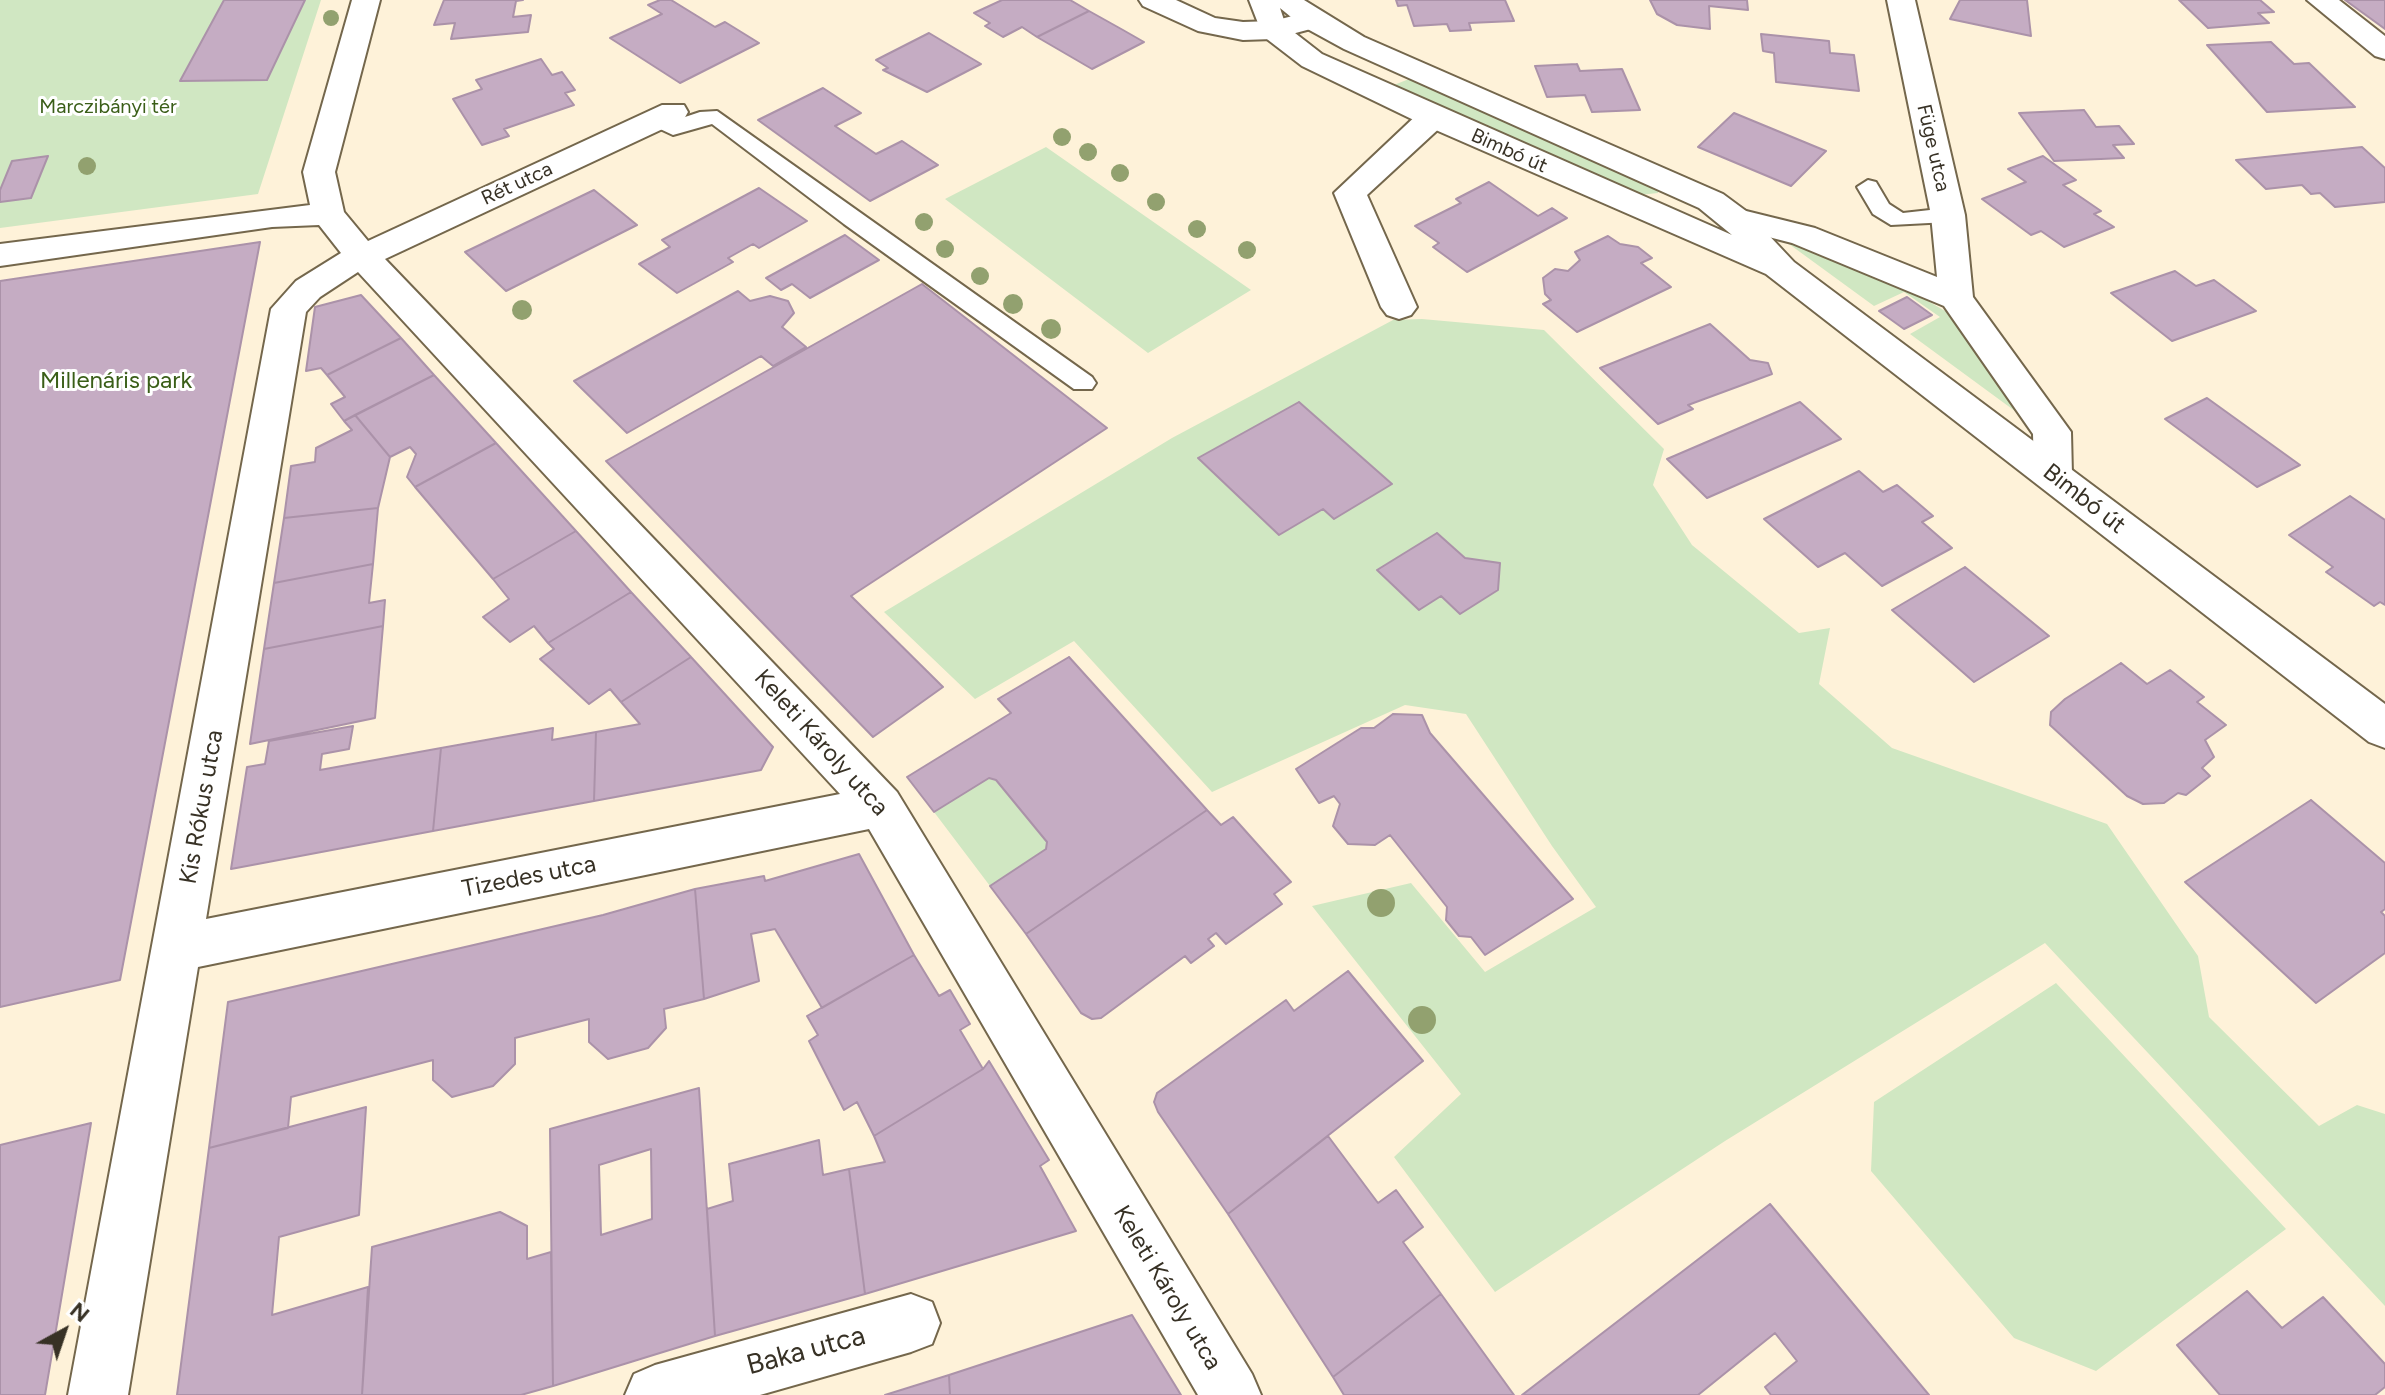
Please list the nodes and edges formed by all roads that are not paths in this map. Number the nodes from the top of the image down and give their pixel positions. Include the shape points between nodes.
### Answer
1 (366, 0) edge
2 (1153, 0) edge
3 (1263, 0) edge
4 (1287, 0) edge
5 (1901, 0) edge
6 (2321, 0) edge
7 (1312, 20) junction
8 (1273, 30) junction
9 (2385, 50) edge
10 (663, 116) joint
11 (1433, 117) junction
12 (1868, 187) dead end
13 (328, 214) junction
14 (1948, 215) junction
15 (1734, 218) junction
16 (0, 255) edge
17 (362, 256) junction
18 (1782, 270) junction
19 (1956, 298) junction
20 (1399, 307) dead end
21 (1083, 383) dead end
22 (2053, 475) junction
23 (2385, 729) edge
24 (881, 806) junction
25 (177, 948) junction
26 (911, 1323) dead end
27 (686, 1390) edge
28 (98, 1395) edge
29 (1231, 1395) edge

1 - 13 street via 319,172
2 - 8 street via 1208,25
3 - 8 street
4 - 7 street, Bimbó út
5 - 14 street, Füge utca
6 - 9 street
7 - 8 street
7 - 15 street, Bimbó út via 1682,186
8 - 11 street, Bimbó út via 1312,60
10 - 17 street, Rét utca
10 - 21 lane via 673,129 717,117
11 - 18 street, Bimbó út
11 - 20 street via 1350,193
12 - 14 lane via 1881,209 1899,220
13 - 16 street
13 - 17 street, Keleti Károly utca
14 - 19 street, Füge utca
15 - 18 street, Bimbó út
15 - 19 street via 1803,235
17 - 24 street, Keleti Károly utca
17 - 25 street, Kis Rókus utca via 308,289 289,309
18 - 22 street, Bimbó út
19 - 22 street via 2052,432
22 - 23 street, Bimbó út
24 - 25 street, Tizedes utca
24 - 29 street, Keleti Károly utca
25 - 28 street, Kis Rókus utca
26 - 27 street, Baka utca

